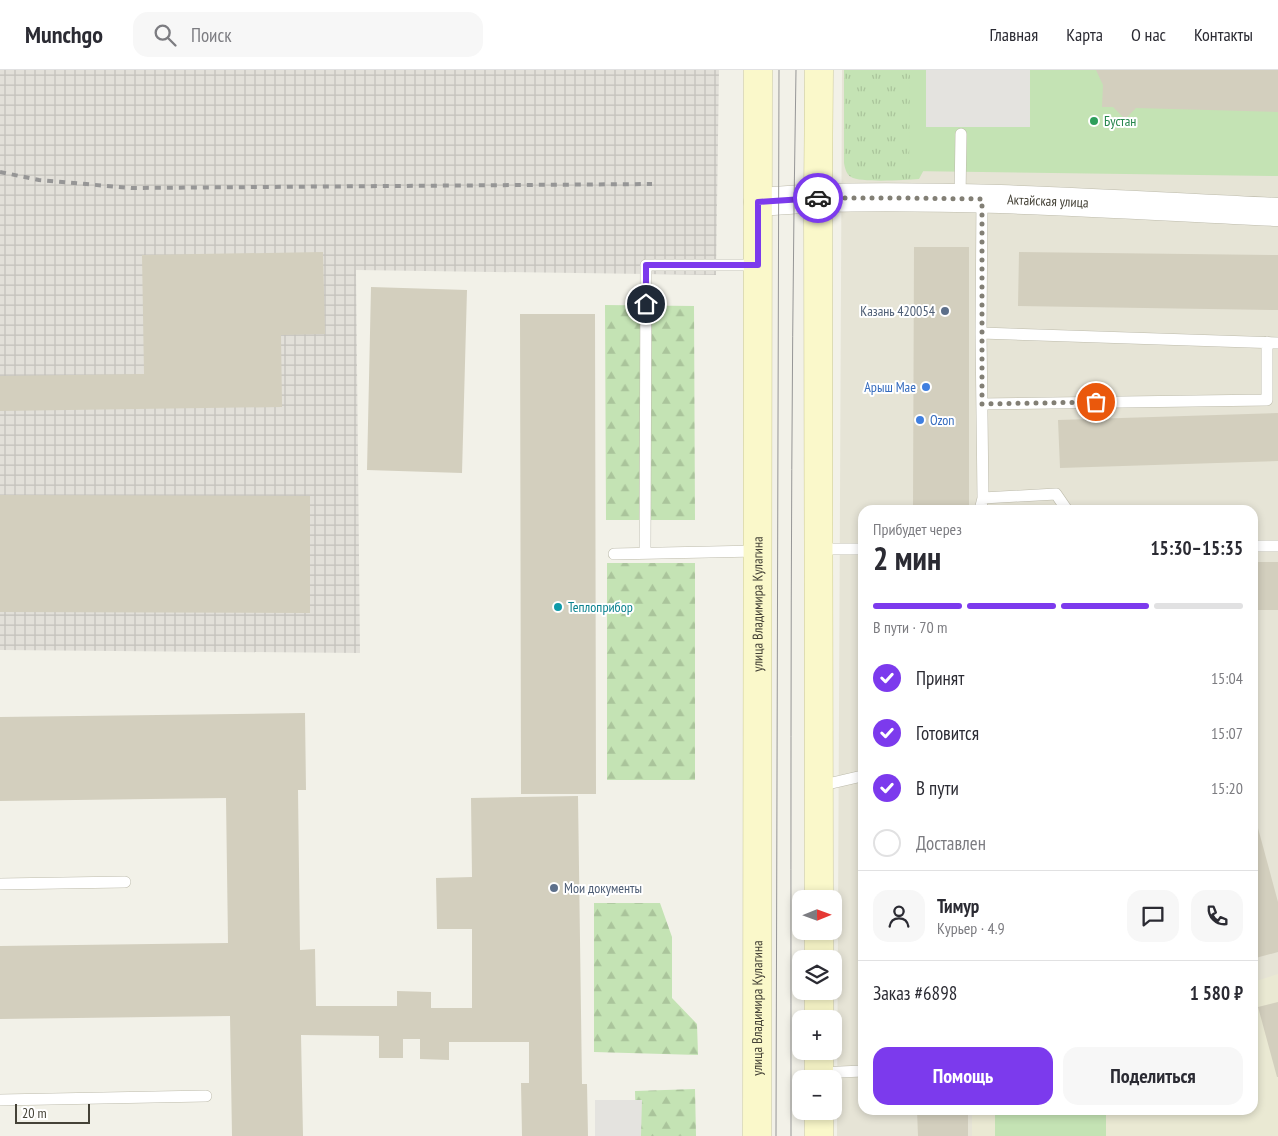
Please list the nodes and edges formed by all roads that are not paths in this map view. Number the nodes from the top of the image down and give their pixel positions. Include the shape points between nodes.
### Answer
1 (758, 70) edge
2 (819, 70) edge
3 (961, 134) dead end
4 (818, 198) junction
5 (971, 199) junction
6 (758, 202) junction
7 (1278, 212) edge
8 (758, 265) junction
9 (981, 333) junction
10 (1272, 342) edge
11 (982, 404) junction
12 (1056, 494) junction
13 (982, 498) junction
14 (981, 505) edge
15 (1057, 505) edge
16 (1064, 505) edge
17 (1258, 546) edge
18 (1278, 546) edge
19 (819, 549) junction
20 (858, 549) edge
21 (758, 551) junction
22 (645, 553) junction
23 (614, 554) dead end
24 (858, 777) edge
25 (819, 786) junction
26 (125, 882) dead end
27 (0, 884) edge
28 (819, 890) edge
29 (819, 1068) edge
30 (858, 1071) edge
31 (206, 1096) dead end
32 (0, 1100) edge
33 (819, 1120) edge
34 (757, 1136) edge
35 (819, 1136) edge

1 - 6 main road, улица Владимира Кулагина
2 - 4 main road
3 - 5 lane
4 - 5 street, Актайская улица
4 - 6 street, Актайская улица
4 - 19 main road
5 - 7 street, Актайская улица
5 - 9 lane
6 - 8 main road, улица Владимира Кулагина
8 - 21 main road, улица Владимира Кулагина
8 - 22 lane via 646,265
9 - 10 lane
9 - 11 lane
10 - 11 lane via 1267,400
11 - 13 lane
12 - 13 lane
12 - 15 lane
12 - 16 lane
13 - 14 lane
17 - 18 lane
19 - 20 lane
19 - 25 main road
21 - 22 lane
21 - 34 main road, улица Владимира Кулагина
22 - 23 lane
24 - 25 lane
25 - 28 main road
26 - 27 lane
29 - 30 lane
31 - 32 lane
33 - 35 main road

